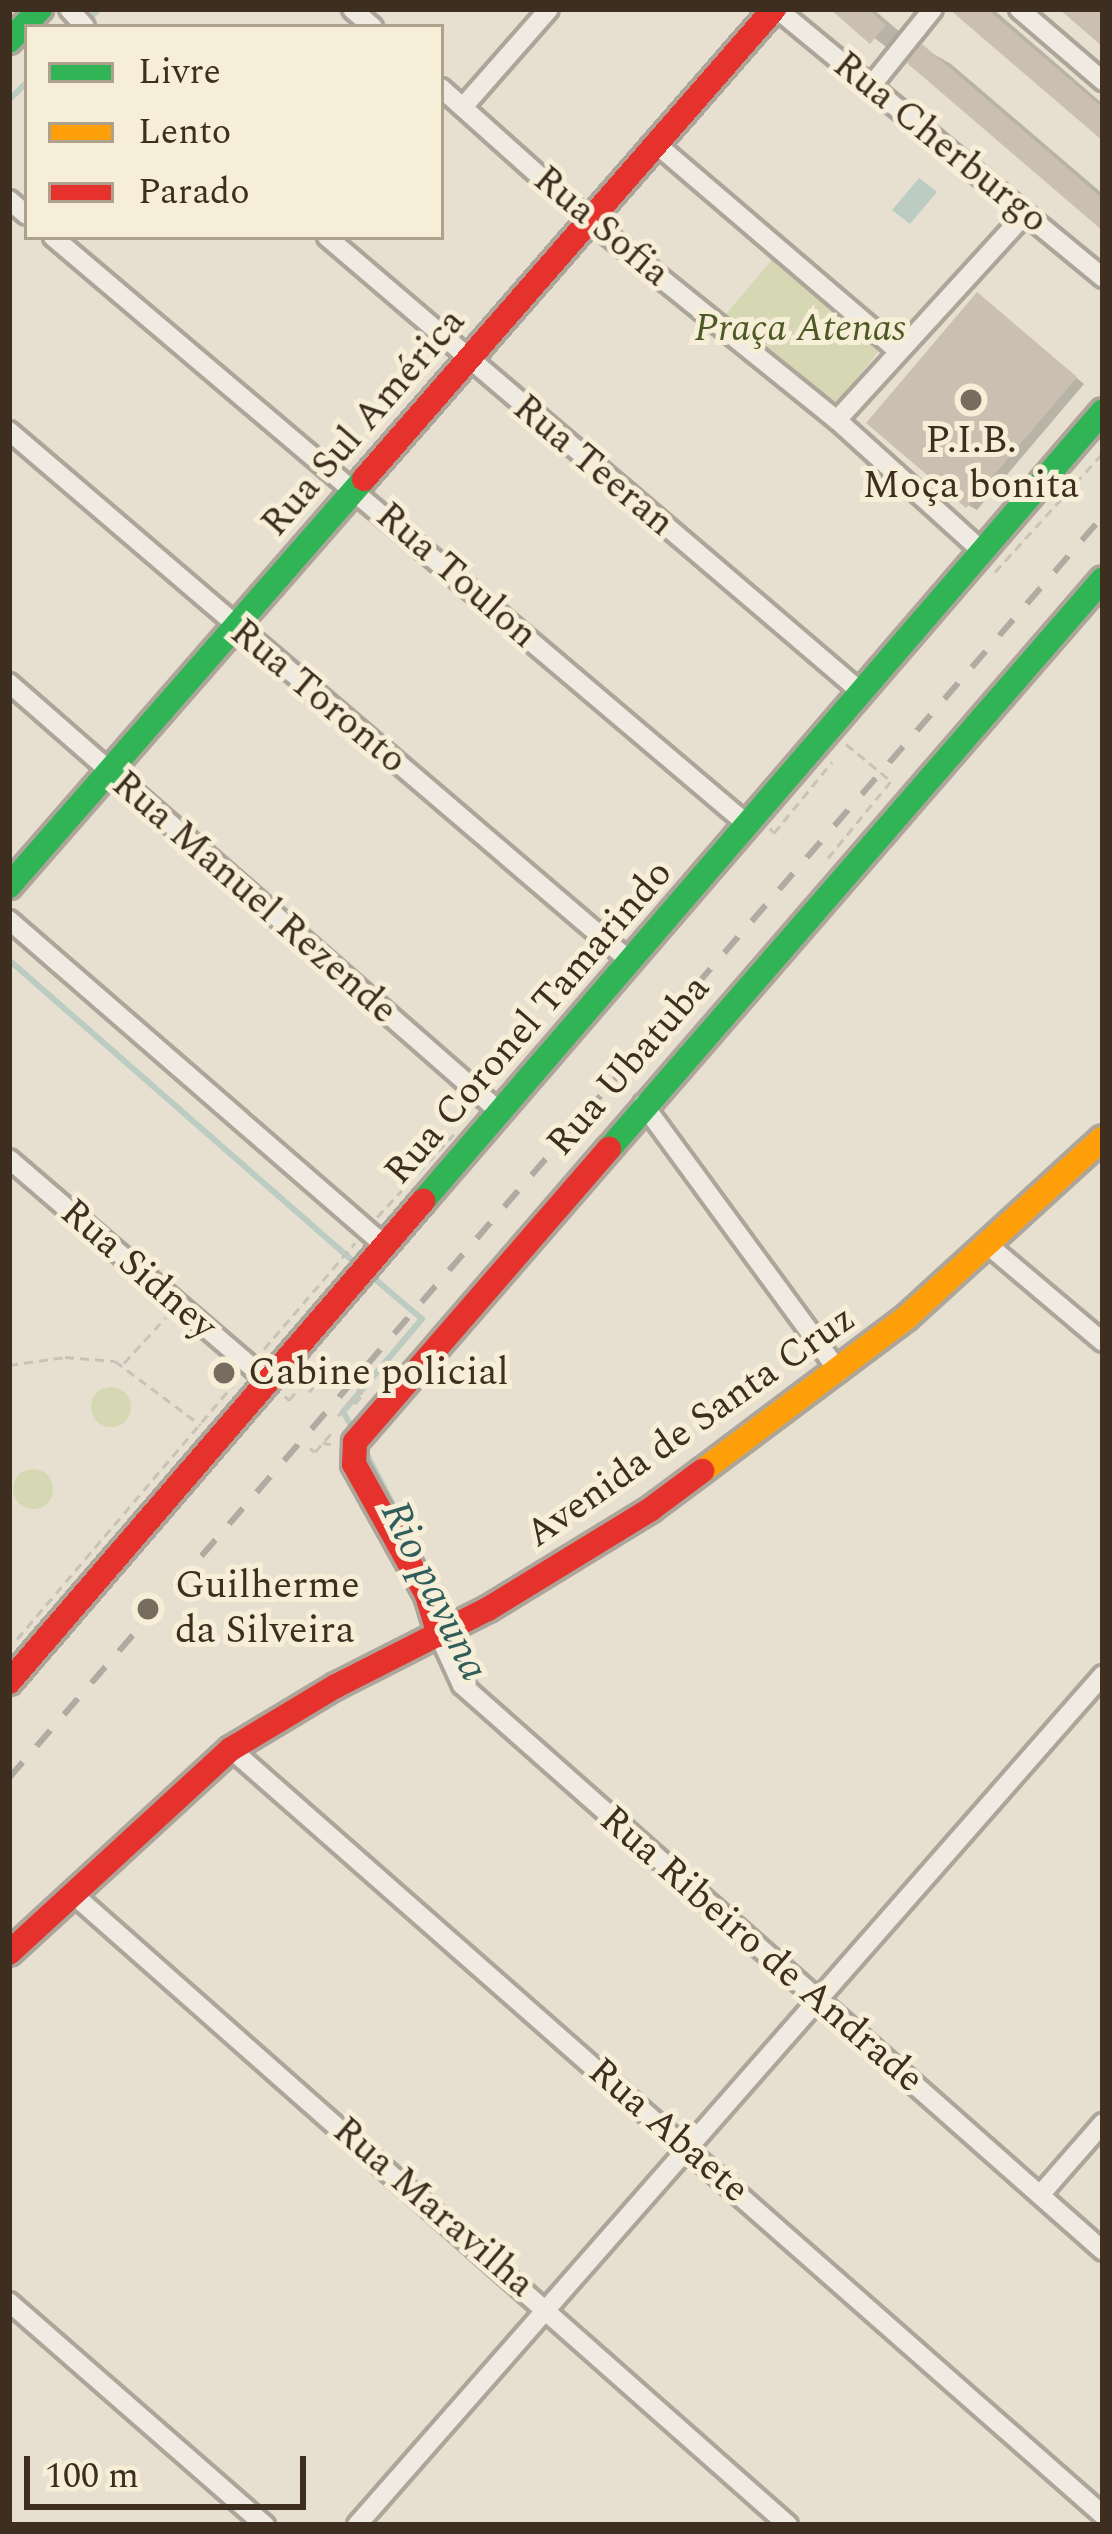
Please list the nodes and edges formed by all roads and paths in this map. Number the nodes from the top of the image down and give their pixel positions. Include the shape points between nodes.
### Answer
1 (549, 9) edge
2 (775, 9) edge
3 (933, 9) edge
4 (1019, 9) edge
5 (1103, 81) edge
6 (871, 86) junction
7 (444, 91) edge
8 (463, 107) junction
9 (656, 144) junction
10 (1026, 213) junction
11 (590, 220) junction
12 (57, 240) edge
13 (330, 240) edge
14 (1103, 278) edge
15 (898, 350) junction
16 (467, 359) junction
17 (1103, 411) edge
18 (837, 420) junction
19 (9, 431) edge
20 (355, 488) junction
21 (982, 551) junction
22 (1103, 579) edge
23 (234, 626) junction
24 (9, 683) edge
25 (861, 692) junction
26 (846, 744) dead end
27 (107, 771) junction
28 (891, 781) dead end
29 (747, 824) junction
30 (9, 886) edge
31 (9, 920) edge
32 (630, 961) junction
33 (644, 1104) junction
34 (500, 1112) junction
35 (1103, 1138) edge
36 (9, 1159) edge
37 (385, 1246) junction
38 (989, 1246) junction
39 (178, 1304) junction
40 (1103, 1342) edge
41 (123, 1364) junction
42 (9, 1365) edge
43 (331, 1366) junction
44 (839, 1372) junction
45 (232, 1373) dead end
46 (268, 1382) junction
47 (302, 1384) dead end
48 (309, 1392) dead end
49 (289, 1400) dead end
50 (296, 1407) dead end
51 (338, 1416) dead end
52 (202, 1426) junction
53 (335, 1429) dead end
54 (310, 1448) dead end
55 (440, 1635) junction
56 (9, 1651) edge
57 (1103, 1675) edge
58 (9, 1682) edge
59 (231, 1749) junction
60 (74, 1895) junction
61 (9, 1953) edge
62 (824, 1997) junction
63 (1103, 2123) edge
64 (689, 2149) junction
65 (1043, 2192) junction
66 (1103, 2251) edge
67 (9, 2302) edge
68 (548, 2308) junction
69 (1103, 2515) edge
70 (266, 2525) edge
71 (357, 2525) edge
72 (788, 2525) edge

1 - 8 street
2 - 6 street, Rua Cherburgo
2 - 9 main road, Rua Sul América
3 - 6 street
4 - 5 street
6 - 10 street, Rua Cherburgo
7 - 8 street, Rua Sofia
8 - 11 street, Rua Sofia
9 - 11 main road, Rua Sul América
9 - 15 street
10 - 14 street, Rua Cherburgo
10 - 15 street
11 - 16 main road, Rua Sul América
11 - 18 street, Rua Sofia
12 - 20 street, Rua Toulon
13 - 16 street, Rua Teeran
15 - 18 street
16 - 20 main road, Rua Sul América
16 - 25 street, Rua Teeran
17 - 21 main road, Rua Coronel Tamarindo
18 - 21 street, Rua Sofia
19 - 23 street, Rua Toronto
20 - 23 main road, Rua Sul América
20 - 29 street, Rua Toulon
21 - 25 main road, Rua Coronel Tamarindo
22 - 33 main road, Rua Ubatuba
23 - 27 main road, Rua Sul América
23 - 32 street, Rua Toronto
24 - 27 street, Rua Manuel Rezende
25 - 29 main road, Rua Coronel Tamarindo
26 - 28 path, bridge
27 - 30 main road, Rua Sul América
27 - 34 street, Rua Manuel Rezende
29 - 32 main road, Rua Coronel Tamarindo
31 - 37 street
32 - 34 main road, Rua Coronel Tamarindo
33 - 44 street
33 - 55 main road, Rua Ubatuba via 355,1442 354,1464 427,1595
34 - 37 main road, Rua Coronel Tamarindo
35 - 38 main road, Avenida de Santa Cruz
36 - 39 street, Rua Sidney
37 - 46 main road, Rua Coronel Tamarindo
38 - 40 street
38 - 44 main road, Avenida de Santa Cruz
39 - 41 path
39 - 46 street, Rua Sidney
41 - 42 path via 65,1357
41 - 52 path
43 - 47 path, bridge via 323,1360
43 - 48 path
43 - 51 path, bridge via 361,1392
44 - 55 main road, Avenida de Santa Cruz via 651,1509
45 - 52 path via 231,1390
46 - 58 main road, Rua Coronel Tamarindo
49 - 50 path
52 - 56 path
53 - 54 path via 315,1452
55 - 59 main road, Avenida de Santa Cruz
55 - 62 street, Rua Ribeiro de Andrade via 462,1685
57 - 62 street
59 - 60 main road, Avenida de Santa Cruz
59 - 64 street, Rua Abaete
60 - 61 main road, Avenida de Santa Cruz
60 - 68 street, Rua Maravilha
62 - 64 street
62 - 65 street, Rua Ribeiro de Andrade
63 - 65 street
64 - 68 street
64 - 69 street, Rua Abaete
65 - 66 street, Rua Ribeiro de Andrade
67 - 70 street
68 - 71 street
68 - 72 street, Rua Maravilha

